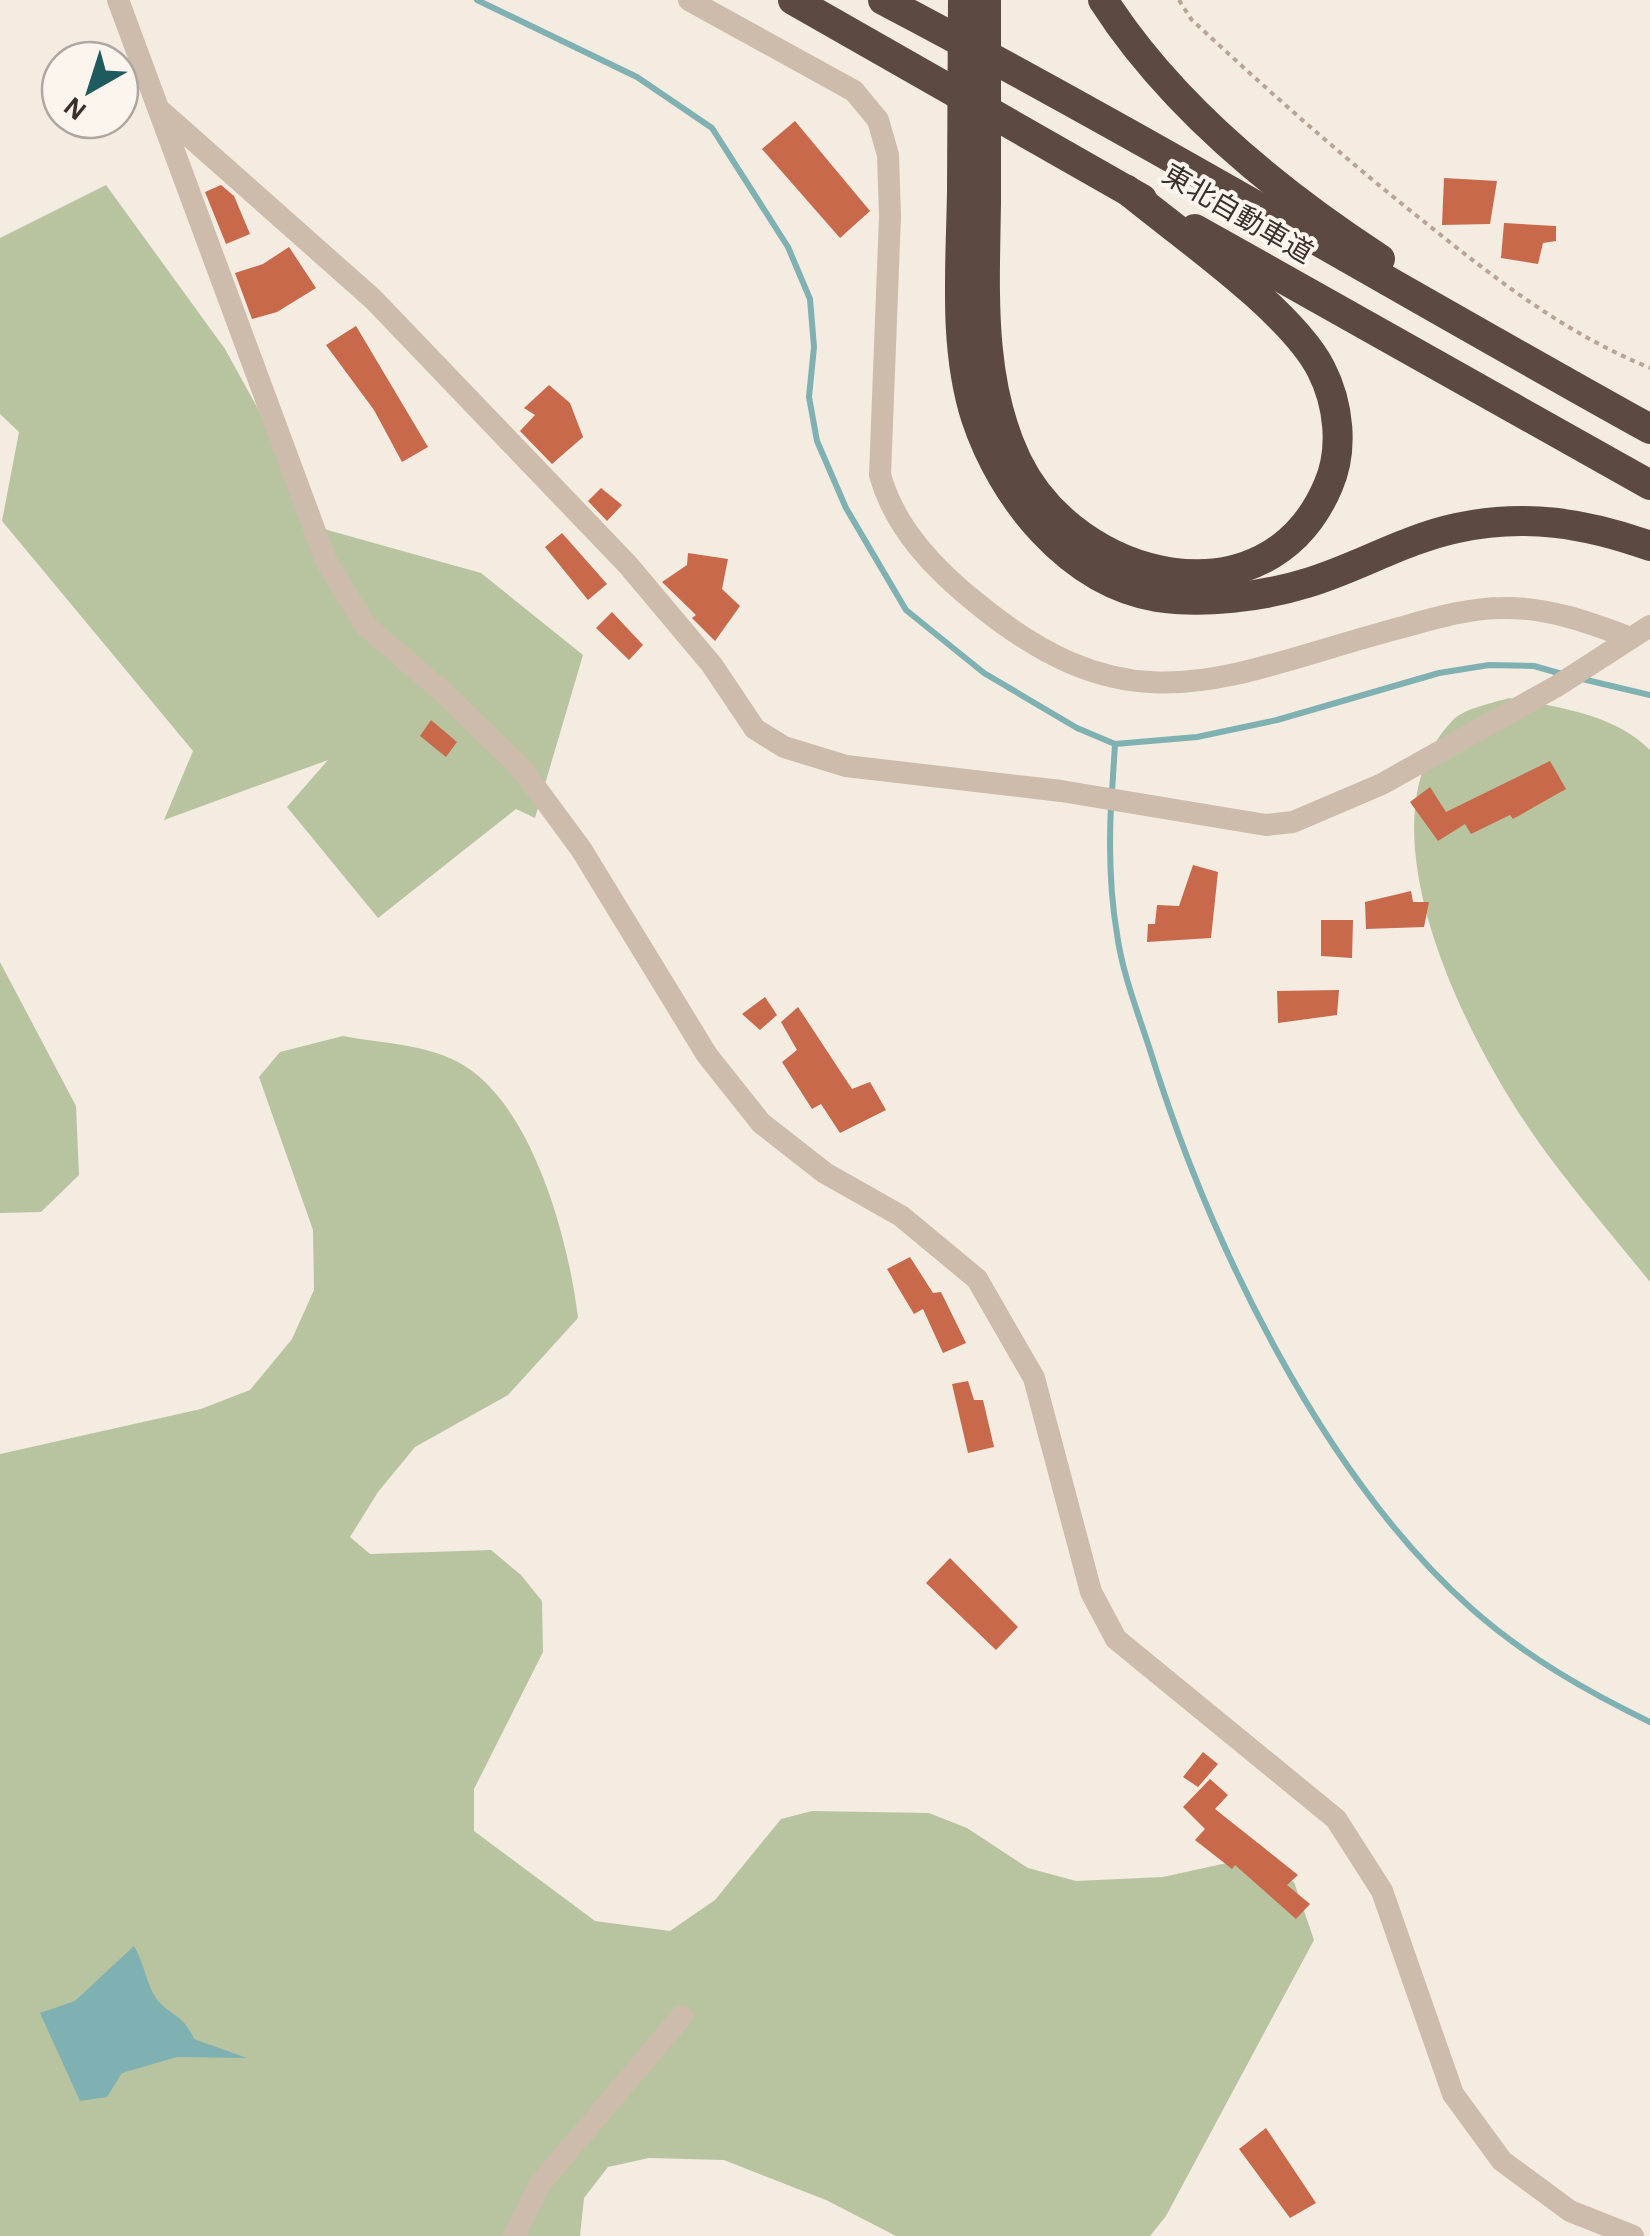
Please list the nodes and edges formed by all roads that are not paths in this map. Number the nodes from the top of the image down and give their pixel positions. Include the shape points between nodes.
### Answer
1 (118, 0) edge
2 (690, 0) edge
3 (792, 0) edge
4 (883, 0) edge
5 (963, 0) edge
6 (986, 0) edge
7 (1103, 0) edge
8 (162, 112) junction
9 (1128, 190) junction
10 (974, 196) junction
11 (1570, 385) junction
12 (1650, 429) edge
13 (1650, 485) edge
14 (1650, 546) edge
15 (1650, 626) edge
16 (1628, 637) junction
17 (682, 2016) dead end
18 (514, 2236) edge
19 (1633, 2236) edge

1 - 8 street
2 - 16 street via 854,91 878,120 888,155 890,216 880,475 886,497 927,558 994,618 1086,670 1156,685 1212,680 1455,612 1537,610
3 - 9 highway, 東北自動車道
4 - 11 highway, 東北自動車道
5 - 10 highway, bridge
6 - 10 highway, bridge
7 - 11 highway via 1172,88 1256,167 1348,238
8 - 16 street via 373,299 628,565 712,664 756,729 784,747 846,766 1140,802 1266,825 1293,822 1382,784 1558,686
8 - 19 street via 326,561 366,626 522,769 581,850 707,1055 761,1124 825,1173 901,1216 976,1279 1034,1378 1091,1592 1116,1639 1336,1819 1382,1890 1453,2094 1502,2161 1570,2211
9 - 10 highway via 1282,321 1320,366 1333,402 1334,473 1320,504 1298,535 1245,567 1182,574 1127,562 1077,533 1033,487 1004,429 993,387
9 - 13 highway, 東北自動車道
10 - 14 highway via 961,301 976,416 1005,486 1050,539 1095,572 1155,596 1228,598 1306,584 1455,528 1533,518
11 - 12 highway, 東北自動車道
15 - 16 street
17 - 18 street via 540,2184

